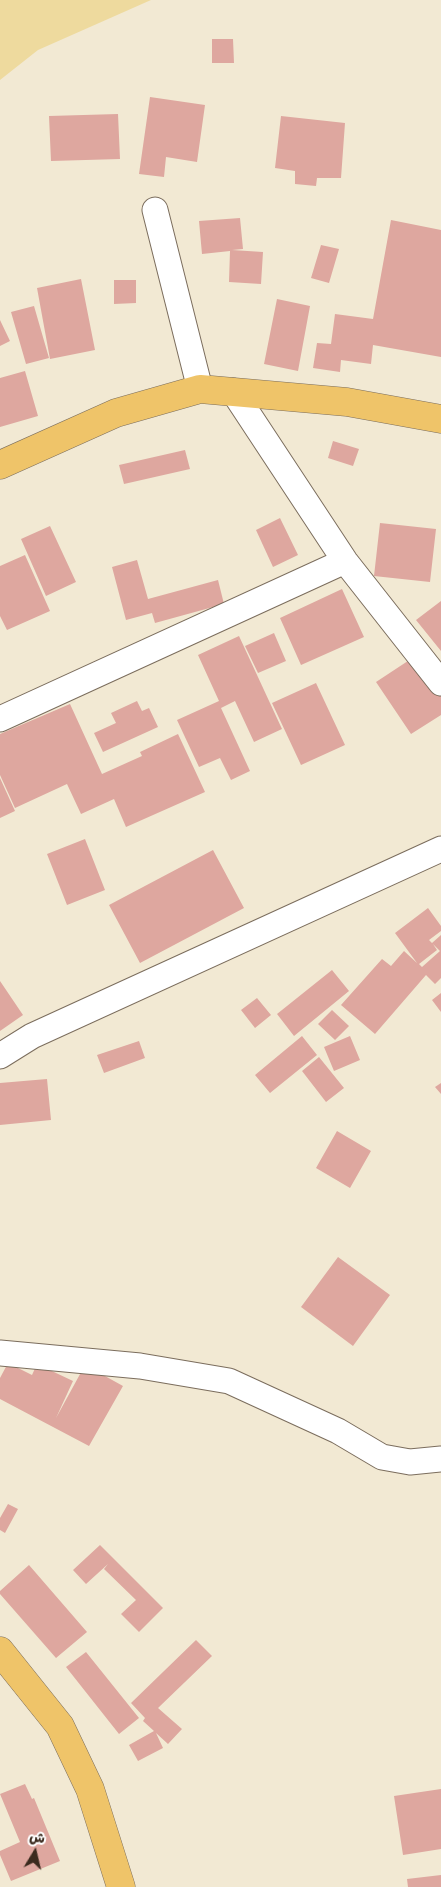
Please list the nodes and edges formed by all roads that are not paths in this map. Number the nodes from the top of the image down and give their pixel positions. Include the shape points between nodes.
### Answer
1 (154, 210) dead end
2 (200, 389) junction
3 (233, 391) junction
4 (441, 419) edge
5 (0, 465) edge
6 (345, 562) junction
7 (441, 683) edge
8 (0, 719) edge
9 (441, 849) edge
10 (0, 1056) edge
11 (0, 1353) edge
12 (441, 1459) edge
13 (0, 1652) edge
14 (121, 1887) edge

1 - 2 street
2 - 3 main road
2 - 5 main road via 116,413
3 - 4 main road via 347,402
3 - 6 street
6 - 7 street
6 - 8 street
9 - 10 street via 32,1036
11 - 12 street via 140,1366 228,1381 338,1431 382,1457 410,1462
13 - 14 main road via 60,1726 90,1789

